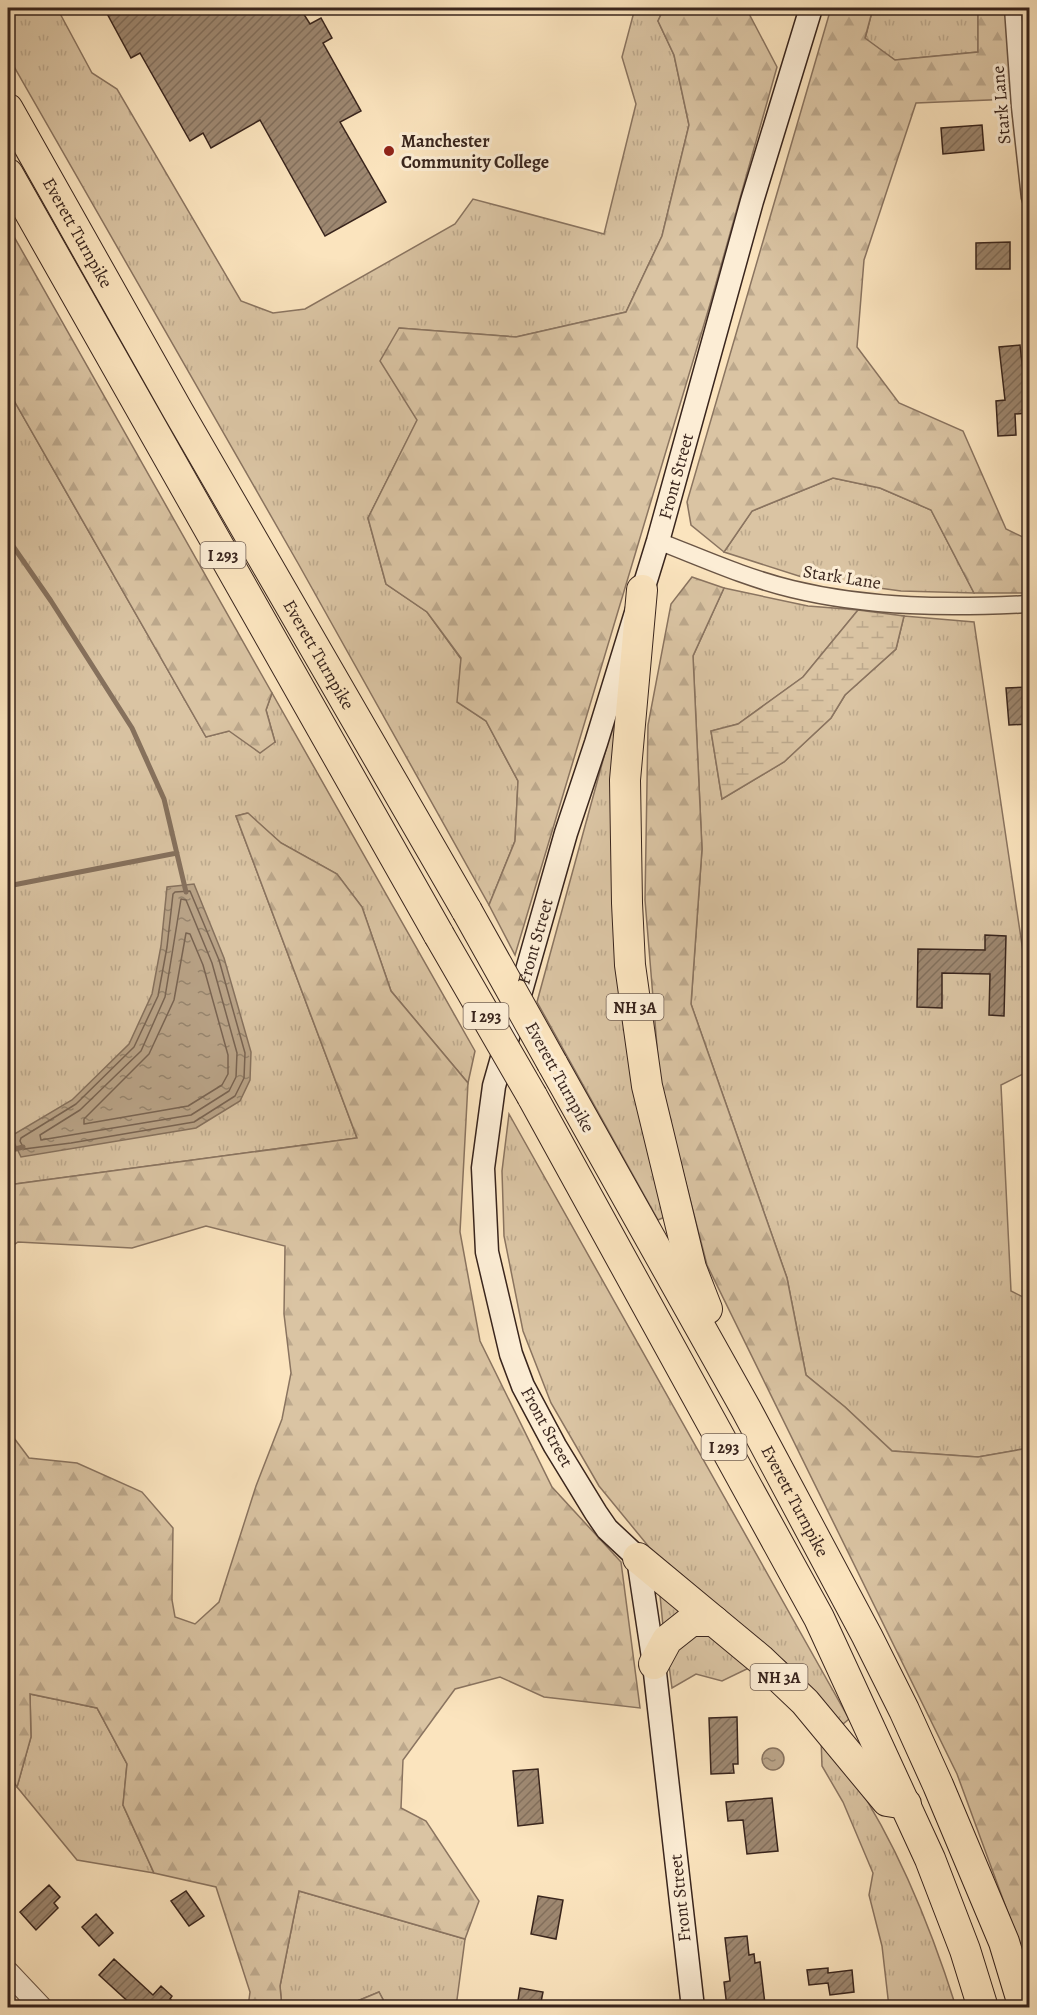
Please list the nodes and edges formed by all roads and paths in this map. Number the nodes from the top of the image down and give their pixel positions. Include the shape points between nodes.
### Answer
1 (811, 8) edge
2 (1013, 8) edge
3 (8, 109) edge
4 (8, 174) edge
5 (1029, 198) edge
6 (658, 541) junction
7 (642, 590) junction
8 (1029, 604) edge
9 (746, 1409) junction
10 (638, 1558) junction
11 (714, 1621) junction
12 (654, 1664) junction
13 (906, 1804) junction
14 (8, 1972) edge
15 (42, 2007) edge
16 (693, 2007) edge
17 (983, 2007) edge
18 (1024, 2007) edge

1 - 6 main road, Front Street / NH 3A via 752,201
2 - 5 street, Stark Lane
3 - 9 highway, Everett Turnpike / I 293, bridge via 467,911
4 - 13 highway, Everett Turnpike / I 293, bridge via 532,1096 819,1618
6 - 7 main road, Front Street / NH 3A
6 - 8 street, Stark Lane via 781,586 832,597 935,607
7 - 9 highway, NH 3A via 625,780 630,965 647,1086 691,1268
7 - 10 main road, Front Street / NH 3A via 566,833 494,1086 483,1168 487,1252 511,1354 523,1386 596,1513
9 - 18 highway, Everett Turnpike / I 293 via 904,1710 1004,1942
10 - 11 highway, NH 3A
10 - 12 main road, Front Street
11 - 12 highway via 691,1621 667,1640
11 - 13 highway, NH 3A via 805,1702 887,1801
12 - 16 main road, Front Street
13 - 17 highway, Everett Turnpike / I 293 via 965,1950
14 - 15 street

